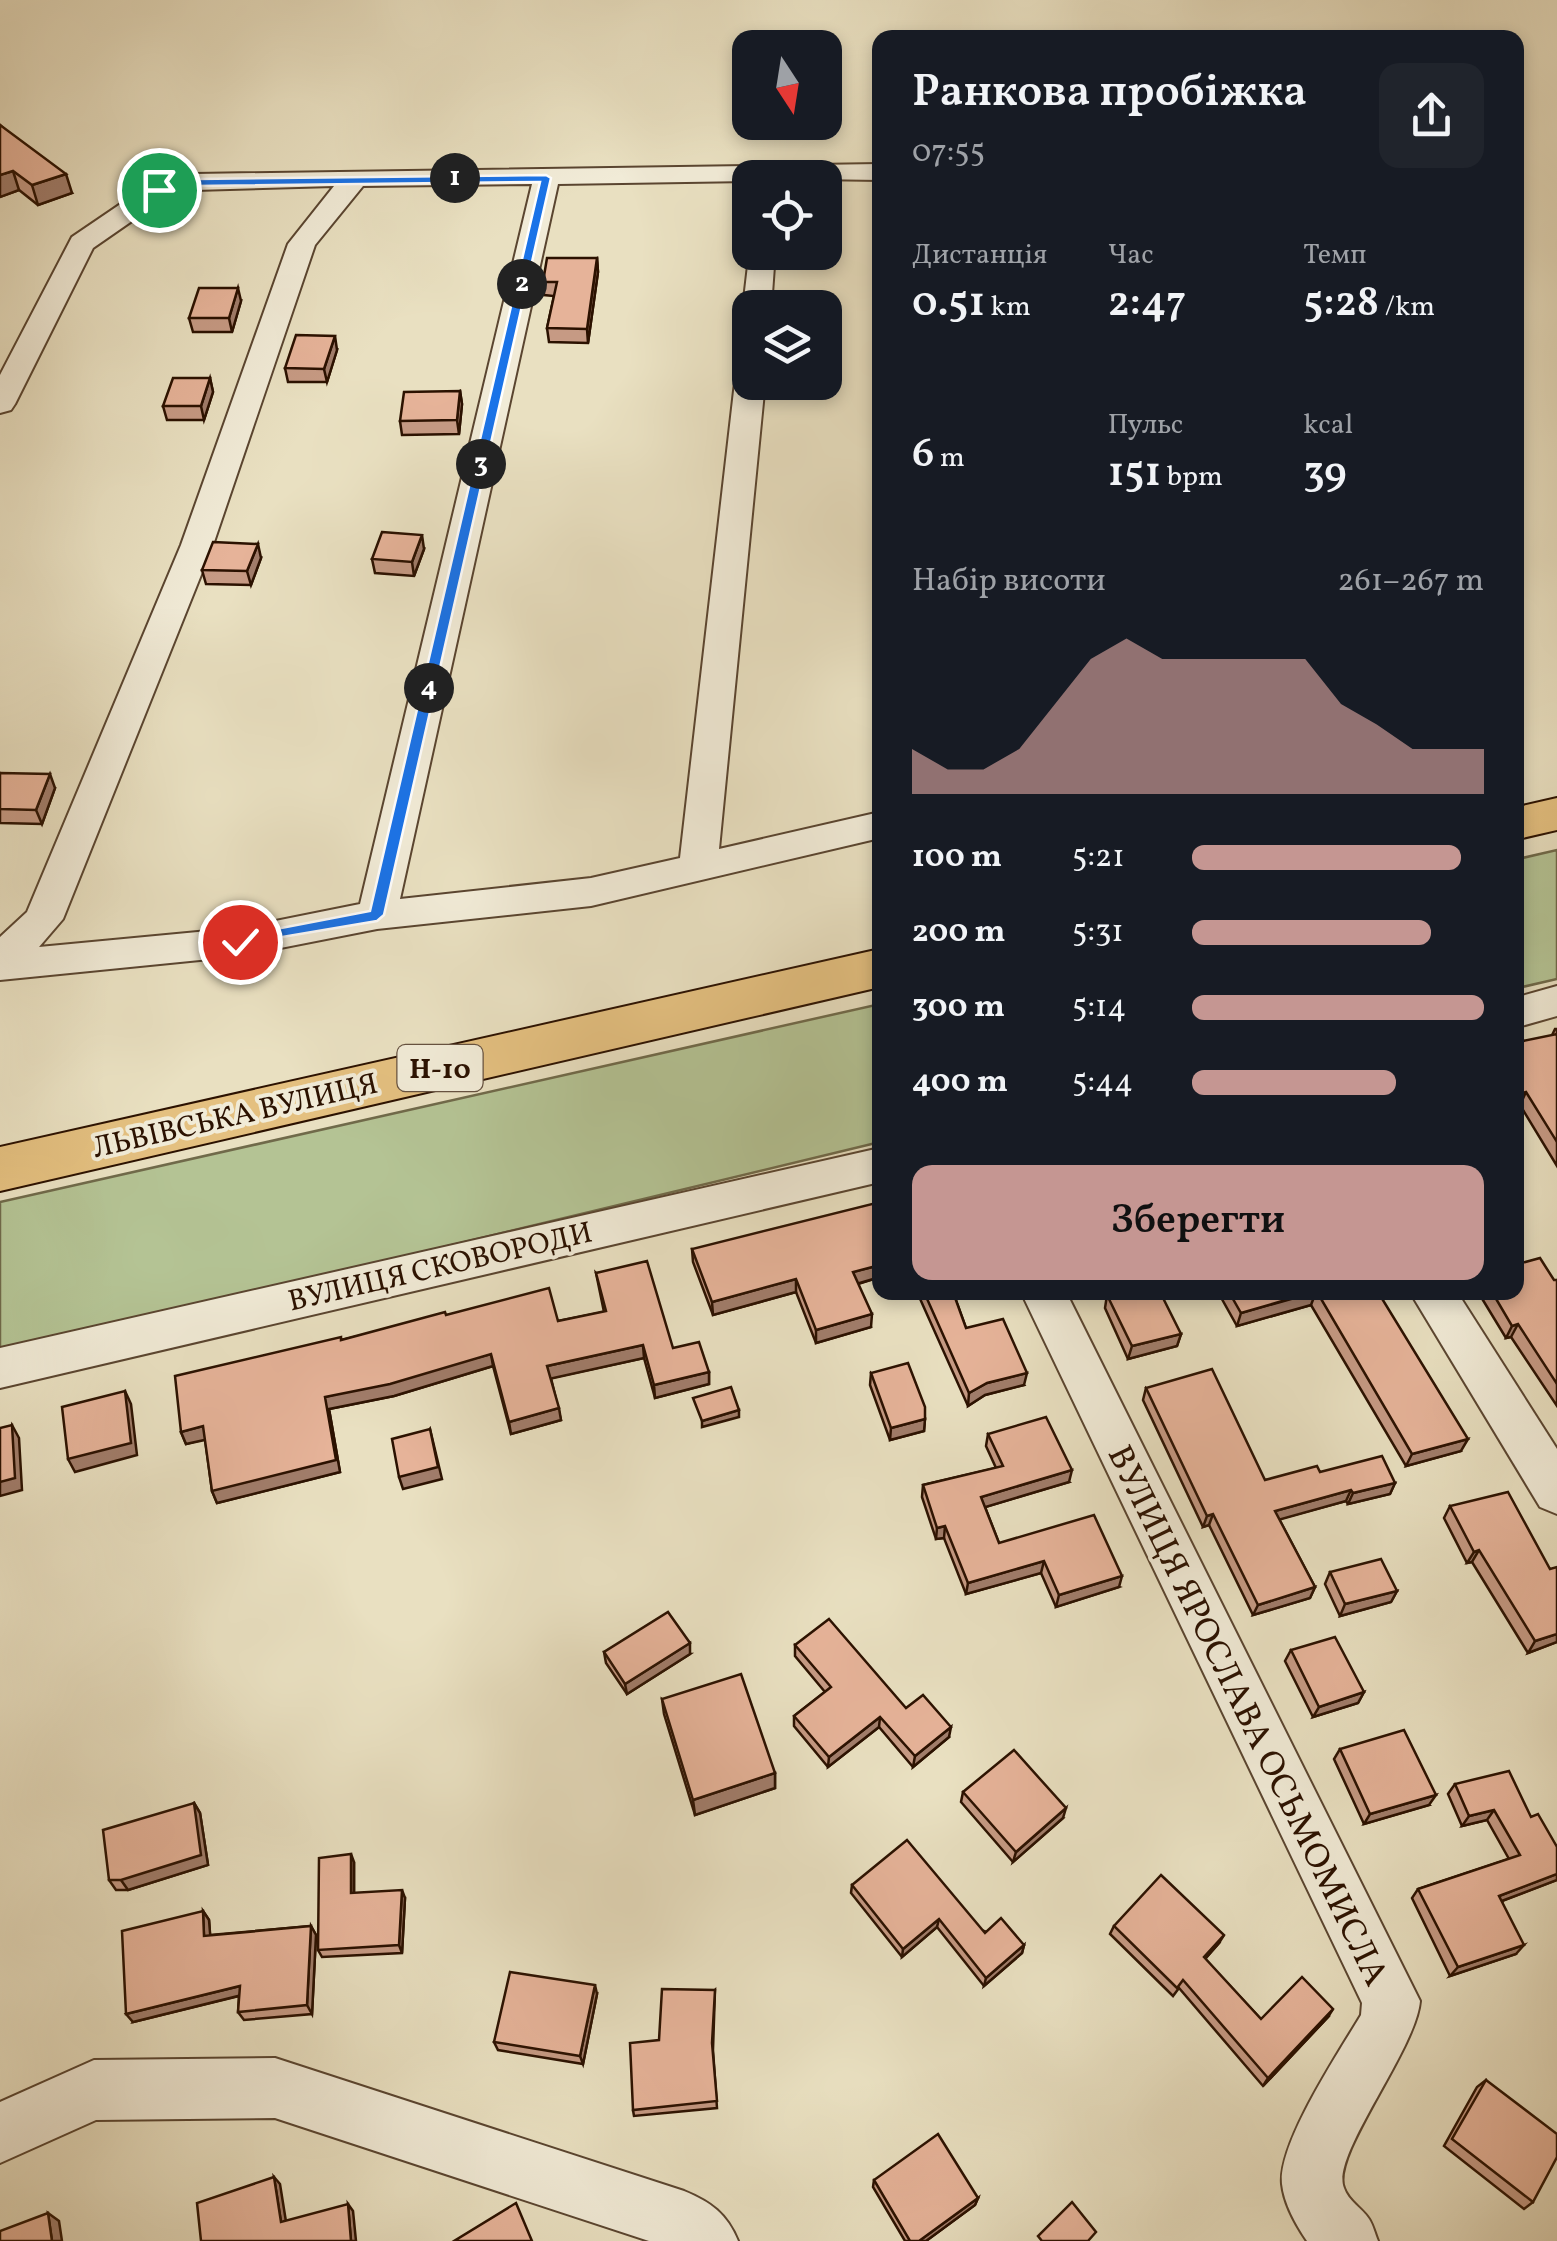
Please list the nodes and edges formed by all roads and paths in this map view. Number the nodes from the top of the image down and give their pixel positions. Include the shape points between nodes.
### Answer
1 (872, 172) edge
2 (842, 173) edge
3 (732, 176) edge
4 (355, 178) junction
5 (546, 178) junction
6 (748, 400) edge
7 (0, 404) edge
8 (1557, 814) edge
9 (1524, 822) edge
10 (872, 826) edge
11 (698, 867) junction
12 (377, 915) junction
13 (0, 963) edge
14 (872, 970) edge
15 (1557, 1001) edge
16 (1524, 1010) edge
17 (872, 1167) edge
18 (0, 1168) edge
19 (1047, 1300) edge
20 (1437, 1300) edge
21 (0, 1368) edge
22 (1557, 1492) edge
23 (0, 2133) edge
24 (707, 2241) edge
25 (1348, 2241) edge

1 - 2 street
3 - 5 street
4 - 5 street
4 - 7 street via 196,182 159,190 82,244
4 - 13 street via 302,244 198,545 43,919
5 - 12 street
6 - 11 street
8 - 9 main road
10 - 11 street
11 - 12 street via 591,892
12 - 13 street via 240,942
14 - 18 main road, ЛЬВІВСЬКА ВУЛИЦЯ / Н-10
15 - 16 street
17 - 21 street, ВУЛИЦЯ СКОВОРОДИ
19 - 25 street, ВУЛИЦЯ ЯРОСЛАВА ОСЬМОМИСЛА via 1391,2001 1390,2022 1312,2176 1318,2206
20 - 22 street
23 - 24 street via 94,2090 275,2088 684,2222

